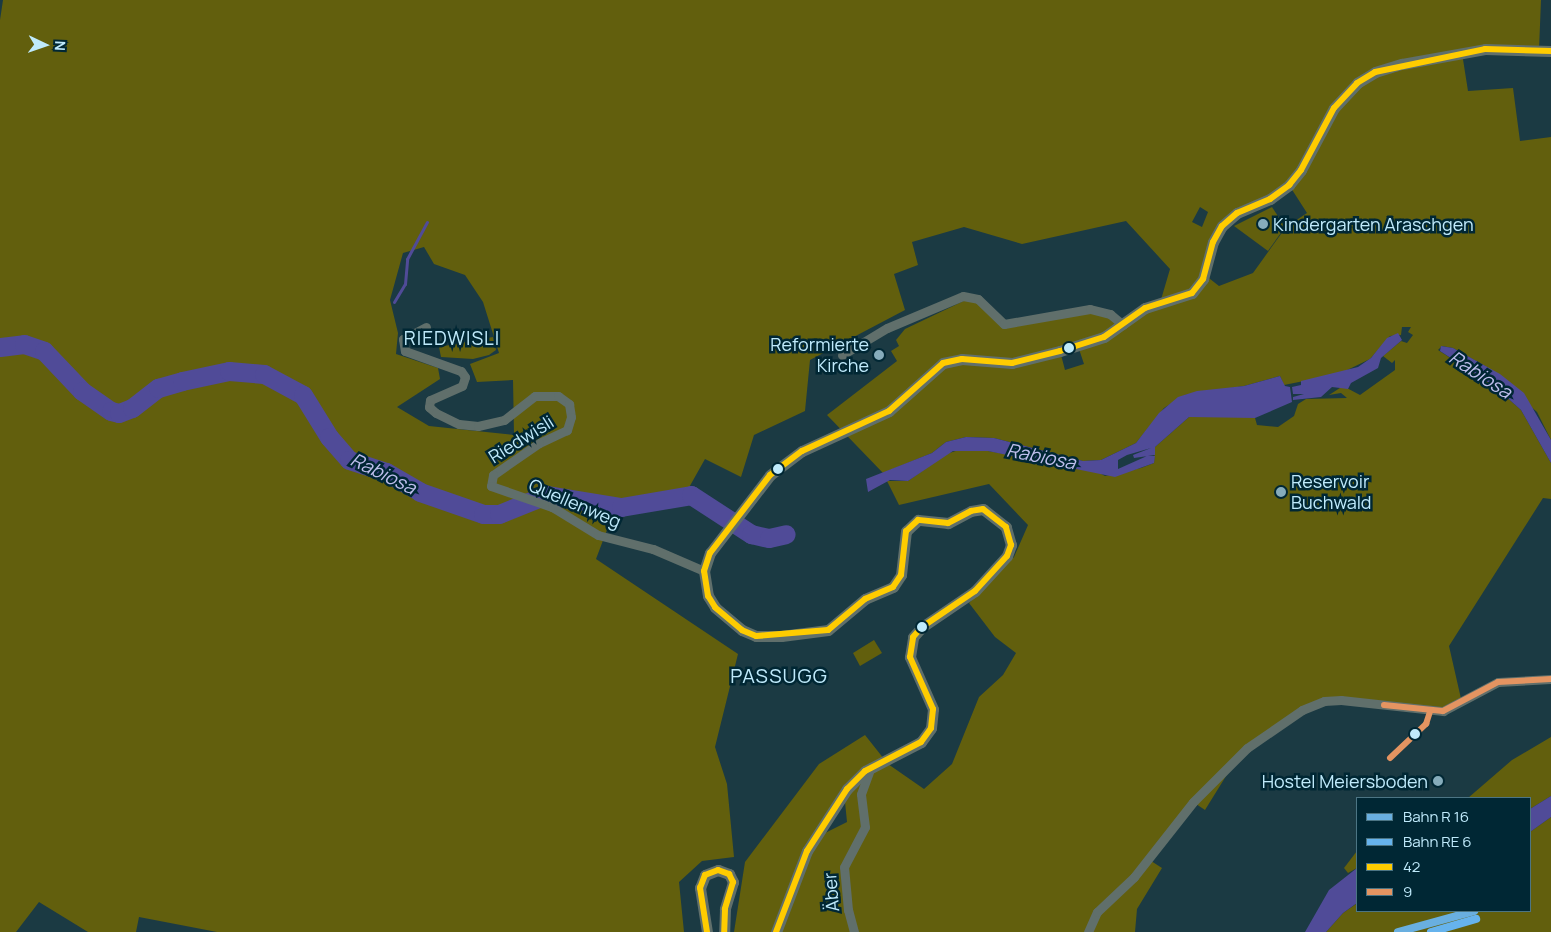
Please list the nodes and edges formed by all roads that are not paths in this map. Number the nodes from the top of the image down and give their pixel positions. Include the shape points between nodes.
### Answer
1 (1551, 51) edge
2 (1123, 324) junction
3 (426, 327) dead end
4 (842, 355) dead end
5 (490, 485) joint
6 (704, 571) junction
7 (1551, 679) edge
8 (871, 767) junction
9 (707, 932) edge
10 (724, 932) edge
11 (776, 932) edge
12 (854, 932) edge
13 (1088, 932) edge

1 - 2 street via 1511,48 1471,51 1391,66 1362,79 1334,108 1294,180 1278,195 1237,213 1222,226 1213,242 1205,275 1196,290 1181,299 1145,308
2 - 4 street via 1110,314 1090,308 1004,324 978,299 963,296 887,328
2 - 6 street via 1100,339 1022,362 1004,364 962,359 943,363 889,411 784,462 720,539
3 - 5 street, Riedwisli via 403,339 405,351 458,369 465,377 462,386 431,400 428,404 432,411 474,426 504,420 535,396 554,395 567,400 571,412 567,430 538,443 493,475
5 - 6 street, Quellenweg via 543,504 598,534 653,548
6 - 8 street via 711,602 742,630 768,637 820,633 838,624 865,599 896,584 901,575 905,537 911,524 922,520 948,523 975,509 986,510 1009,532 1010,550 975,591 922,627 912,641 910,657 933,709 931,728 921,742
7 - 13 street via 1498,682 1453,708 1430,712 1340,700 1316,704 1262,736 1236,760 1182,814 1134,877 1097,912
8 - 11 street via 851,783 813,840
8 - 12 street, Äber via 861,794 865,827 848,853 844,867 848,910
9 - 10 street via 700,888 705,875 718,870 729,874 733,882 725,909

